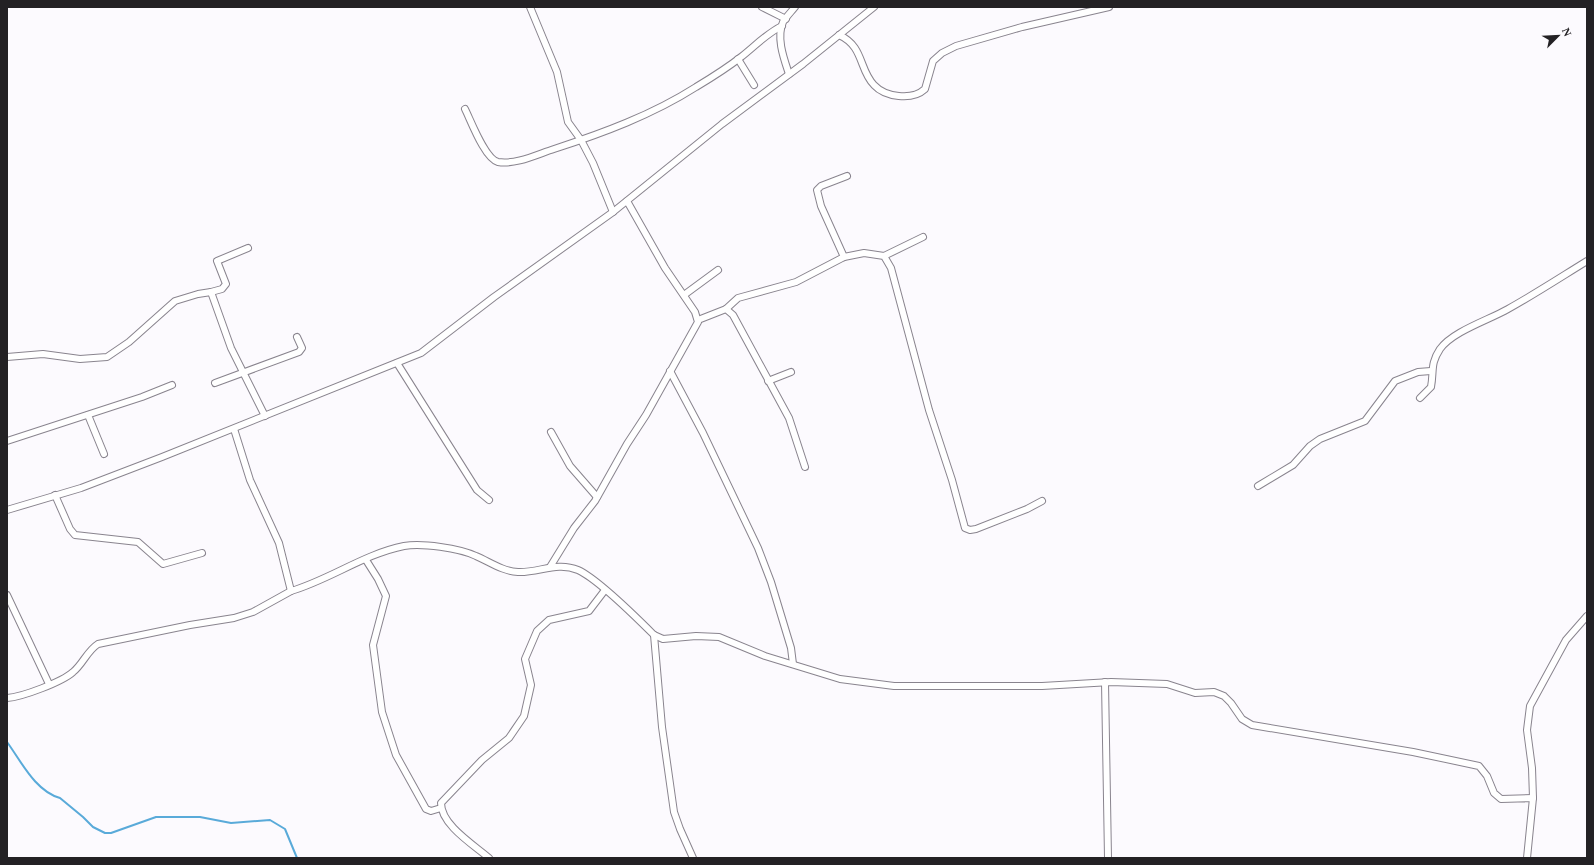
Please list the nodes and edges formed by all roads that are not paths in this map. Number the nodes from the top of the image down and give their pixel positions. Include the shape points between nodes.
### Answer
1 (530, 7) edge
2 (762, 7) edge
3 (795, 7) edge
4 (874, 7) edge
5 (1109, 7) edge
6 (786, 19) junction
7 (782, 26) junction
8 (840, 35) junction
9 (738, 59) junction
10 (789, 74) junction
11 (754, 85) dead end
12 (465, 109) dead end
13 (581, 140) junction
14 (847, 176) dead end
15 (627, 201) junction
16 (613, 212) junction
17 (923, 237) dead end
18 (248, 248) dead end
19 (884, 256) junction
20 (844, 257) junction
21 (1587, 261) edge
22 (718, 270) dead end
23 (211, 292) junction
24 (684, 295) junction
25 (726, 310) junction
26 (698, 320) junction
27 (297, 337) dead end
28 (7, 357) edge
29 (397, 363) junction
30 (244, 371) junction
31 (670, 371) junction
32 (791, 372) dead end
33 (1431, 372) junction
34 (768, 381) junction
35 (215, 383) dead end
36 (172, 385) dead end
37 (1420, 398) dead end
38 (88, 415) junction
39 (265, 416) junction
40 (234, 429) junction
41 (551, 432) dead end
42 (7, 441) edge
43 (104, 454) dead end
44 (804, 467) dead end
45 (1258, 486) dead end
46 (55, 495) junction
47 (597, 497) junction
48 (489, 500) dead end
49 (1042, 501) dead end
50 (7, 510) edge
51 (202, 553) dead end
52 (366, 560) junction
53 (550, 567) junction
54 (605, 590) junction
55 (291, 591) junction
56 (7, 595) edge
57 (1587, 616) edge
58 (654, 635) junction
59 (793, 664) junction
60 (1105, 682) junction
61 (49, 684) junction
62 (7, 698) edge
63 (1533, 798) junction
64 (441, 808) junction
65 (488, 858) edge
66 (693, 858) edge
67 (1108, 858) edge
68 (1527, 858) edge

1 - 13 street via 557,72 568,122
2 - 6 street
3 - 6 street
4 - 8 street
5 - 8 street via 1022,27 956,46 942,53 934,61 925,89 904,96 889,93 873,84 859,54 850,42
6 - 7 street
7 - 9 street
7 - 10 street via 780,41
8 - 10 street
9 - 11 street
9 - 13 street via 695,88 642,116
10 - 15 street
12 - 13 street via 482,145 491,158 498,162 516,161
13 - 16 street
14 - 20 street via 825,184 817,190 821,206
15 - 16 street
15 - 24 street via 665,268
16 - 29 street via 421,353
17 - 19 street
18 - 23 street via 217,261 226,284 222,289
19 - 20 street via 864,253
19 - 49 street via 891,268 927,402 965,528 976,529
20 - 25 street via 796,282 738,298
21 - 33 street via 1508,309 1451,338 1441,348
22 - 24 street
23 - 28 street via 175,301 129,342 107,357 80,359 43,354
23 - 30 street via 234,353
24 - 26 street
25 - 26 street
25 - 34 street via 733,315
26 - 31 street
27 - 30 street via 302,348 299,352
29 - 39 street
29 - 48 street via 478,490
30 - 35 street
30 - 39 street
31 - 47 street
31 - 59 street via 758,548 791,648
32 - 34 street
33 - 37 street via 1431,387
33 - 45 street via 1418,372 1395,381 1365,421 1320,439 1293,465
34 - 44 street via 789,418
36 - 38 street
38 - 42 street
38 - 43 street
39 - 40 street
40 - 46 street via 81,488
40 - 55 street via 250,480 279,543
41 - 47 street via 570,466
46 - 50 street
46 - 51 street via 70,530 75,535 138,542 163,564
47 - 53 street
52 - 53 street via 404,546 420,545 474,555 504,570 530,571
52 - 55 street
52 - 64 street via 386,596 372,651 379,697 390,740 399,762 426,809 431,811
53 - 54 street via 562,565 577,570
54 - 58 street
54 - 64 street via 589,611 549,620 538,631 525,659 531,685 524,716 509,738 482,760 444,799
55 - 61 street via 253,612 234,618 98,644 88,652 73,672
56 - 61 street
57 - 63 street via 1566,640 1530,706 1527,730
58 - 59 street via 663,639 719,637 764,656
58 - 66 street via 662,728 674,812
59 - 60 street via 840,679 894,686 1042,686
60 - 63 street via 1167,684 1196,693 1218,693 1228,698 1242,719 1252,725 1465,762 1479,766 1487,776 1494,793 1501,799
60 - 67 street
61 - 62 street via 20,696
63 - 68 street
64 - 65 street via 455,830

